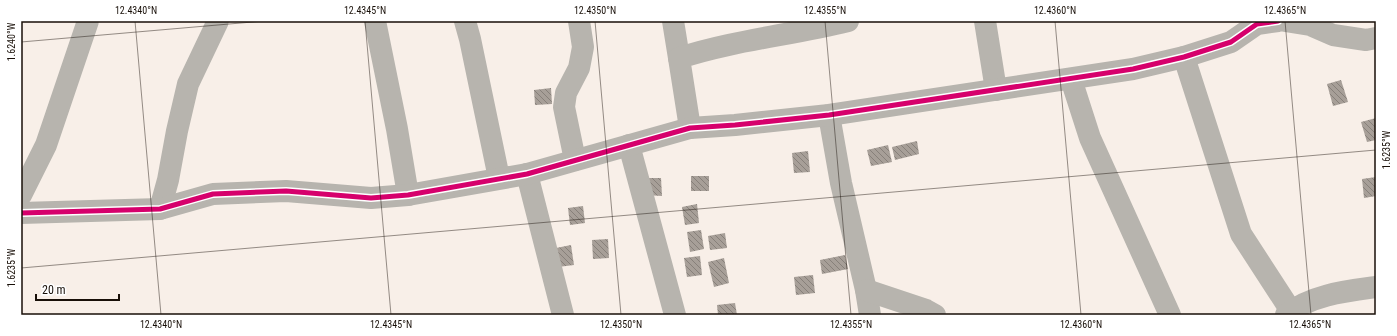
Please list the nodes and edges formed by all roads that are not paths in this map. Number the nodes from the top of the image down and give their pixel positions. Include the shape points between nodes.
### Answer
1 (88, 21) edge
2 (218, 21) edge
3 (375, 21) edge
4 (465, 21) edge
5 (579, 21) edge
6 (673, 21) edge
7 (848, 21) edge
8 (985, 21) edge
9 (1278, 21) edge
10 (1285, 21) edge
11 (1376, 38) edge
12 (1184, 57) junction
13 (679, 58) junction
14 (1072, 79) junction
15 (996, 90) junction
16 (829, 115) junction
17 (690, 128) junction
18 (629, 145) junction
19 (575, 160) junction
20 (527, 174) junction
21 (499, 178) junction
22 (408, 194) junction
23 (21, 195) edge
24 (160, 209) junction
25 (21, 213) edge
26 (1376, 287) edge
27 (866, 290) junction
28 (1289, 313) edge
29 (563, 315) edge
30 (675, 315) edge
31 (870, 315) edge
32 (935, 315) edge
33 (1170, 315) edge

1 - 23 street via 46,145
2 - 24 street via 188,84
3 - 22 street
4 - 21 street
5 - 19 street via 582,54 579,68 566,93 564,107
6 - 13 street
7 - 13 street via 734,43
8 - 15 street
9 - 12 street via 1257,24 1231,42
10 - 11 street via 1310,25 1333,35 1366,40
12 - 14 street
12 - 28 street via 1241,234
13 - 17 street
14 - 15 street
14 - 33 street via 1090,138
15 - 16 street
16 - 17 street
16 - 27 street via 841,183
17 - 18 street
18 - 19 street
18 - 30 street
19 - 20 street
20 - 21 street
20 - 29 street
21 - 22 street
22 - 24 street via 371,198 286,191 213,194
24 - 25 street
26 - 28 street via 1334,294
27 - 31 street
27 - 32 street

